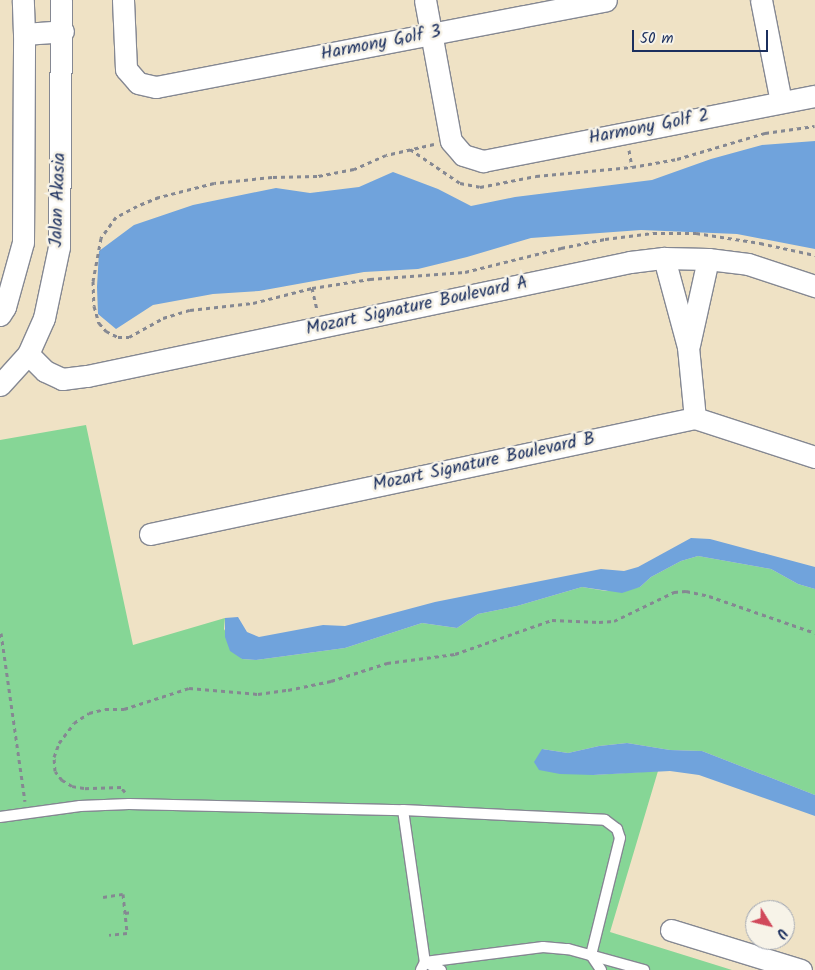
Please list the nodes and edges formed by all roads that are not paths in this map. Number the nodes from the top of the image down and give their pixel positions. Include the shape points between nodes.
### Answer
1 (22, 0) edge
2 (61, 0) edge
3 (123, 0) edge
4 (424, 0) edge
5 (606, 0) edge
6 (761, 0) edge
7 (63, 31) junction
8 (24, 34) junction
9 (431, 34) junction
10 (815, 96) edge
11 (782, 102) junction
12 (664, 258) junction
13 (708, 259) junction
14 (815, 286) edge
15 (0, 315) edge
16 (688, 347) junction
17 (28, 354) junction
18 (0, 384) edge
19 (695, 418) junction
20 (815, 458) edge
21 (150, 534) dead end
22 (403, 810) junction
23 (0, 817) edge
24 (671, 930) dead end
25 (591, 955) junction
26 (423, 966) edge
27 (441, 970) edge
28 (601, 970) edge
29 (644, 970) edge
30 (801, 970) edge

1 - 8 street, Jalan Akasia
2 - 7 street, Jalan Akasia
3 - 9 street, Harmony Golf 3 via 126,69 138,83 156,87
4 - 9 street
5 - 9 street, Harmony Golf 3
6 - 11 street
7 - 8 street
7 - 17 street, Jalan Akasia via 59,247 44,318
8 - 15 street, Jalan Akasia via 23,242
9 - 11 street, Harmony Golf 2 via 451,141 463,155 483,161
10 - 11 street, Harmony Golf 2
12 - 13 street, Mozart Signature Boulevard A
12 - 16 street
12 - 17 street, Mozart Signature Boulevard A via 630,262 87,376 62,379 45,371
13 - 14 street, Mozart Signature Boulevard A via 748,264
13 - 16 street
16 - 19 street
17 - 18 street, Jalan Akasia
19 - 20 street
19 - 21 street, Mozart Signature Boulevard B
22 - 23 lane via 129,804 80,806
22 - 25 lane via 605,820 611,824 620,838
22 - 26 lane
24 - 30 street
25 - 26 lane via 543,946
25 - 28 lane
25 - 29 lane
26 - 27 lane

